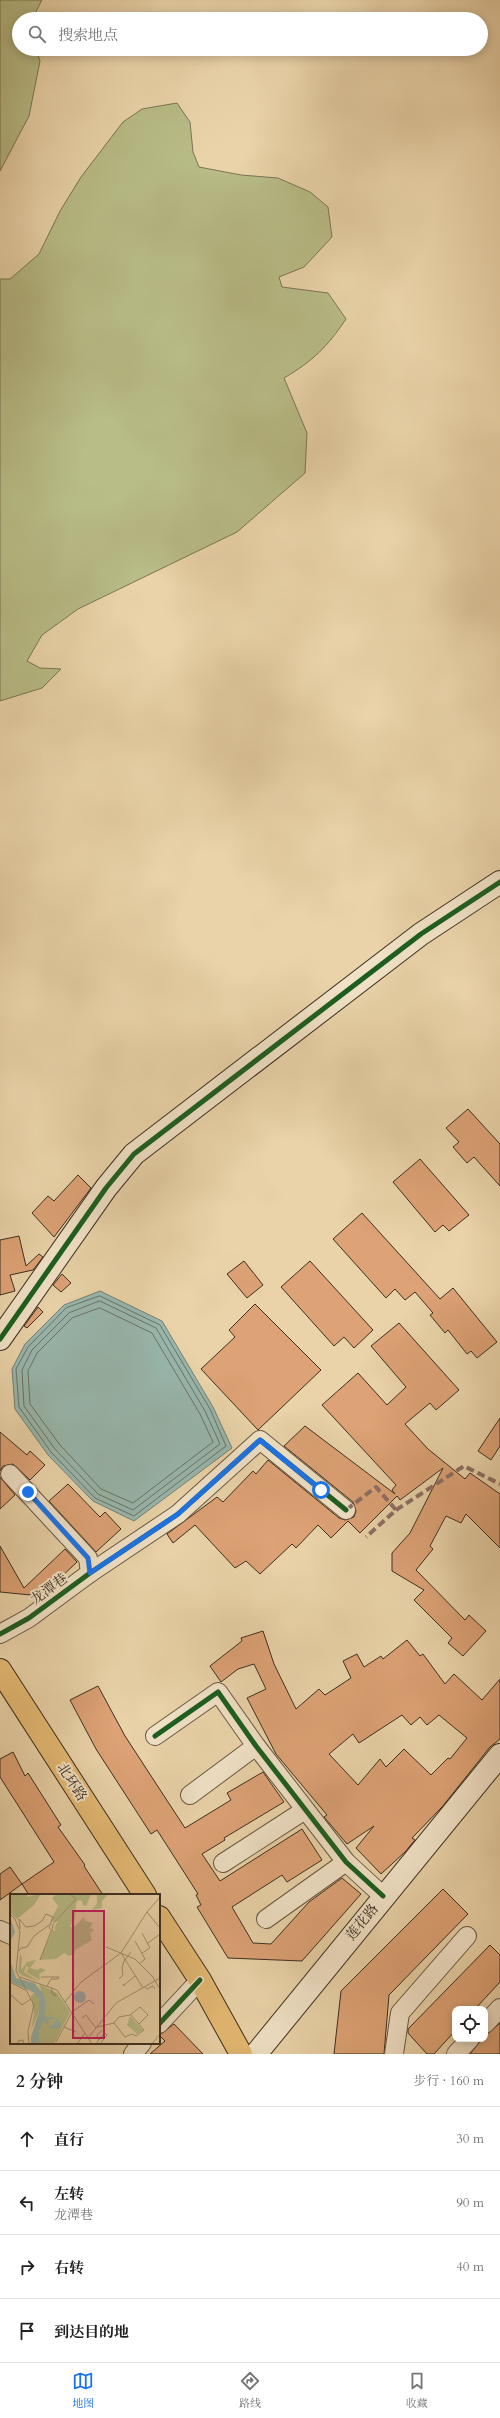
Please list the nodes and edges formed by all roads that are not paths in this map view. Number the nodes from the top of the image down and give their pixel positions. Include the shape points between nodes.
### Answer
1 (500, 882) edge
2 (0, 1339) edge
3 (10, 1474) dead end
4 (346, 1510) dead end
5 (90, 1573) junction
6 (0, 1634) edge
7 (0, 1670) edge
8 (154, 1736) dead end
9 (256, 1746) junction
10 (500, 1755) edge
11 (190, 1795) dead end
12 (305, 1810) junction
13 (346, 1862) junction
14 (223, 1863) dead end
15 (144, 1894) edge
16 (383, 1896) junction
17 (160, 1919) edge
18 (266, 1919) dead end
19 (0, 1930) edge
20 (10, 1935) edge
21 (467, 1936) dead end
22 (200, 1980) junction
23 (500, 2008) edge
24 (488, 2021) edge
25 (160, 2023) edge
26 (467, 2042) edge
27 (141, 2044) edge
28 (133, 2054) edge
29 (241, 2054) edge
30 (256, 2054) edge
31 (394, 2054) edge
32 (456, 2054) edge

1 - 2 street via 421,934 134,1154 106,1188
3 - 5 street via 88,1558
4 - 5 street, 龙潭巷 via 260,1440 178,1514
5 - 6 street, 龙潭巷 via 29,1618
7 - 15 main road, 北环路
8 - 9 street via 218,1692
9 - 11 street
9 - 12 street
10 - 16 street, 莲花路
12 - 13 street
12 - 14 street
13 - 16 street
13 - 18 street
16 - 30 street, 莲花路
17 - 22 main road
19 - 20 street
21 - 31 street via 400,2013
22 - 25 street
22 - 29 main road
23 - 24 street
26 - 32 street
27 - 28 street

